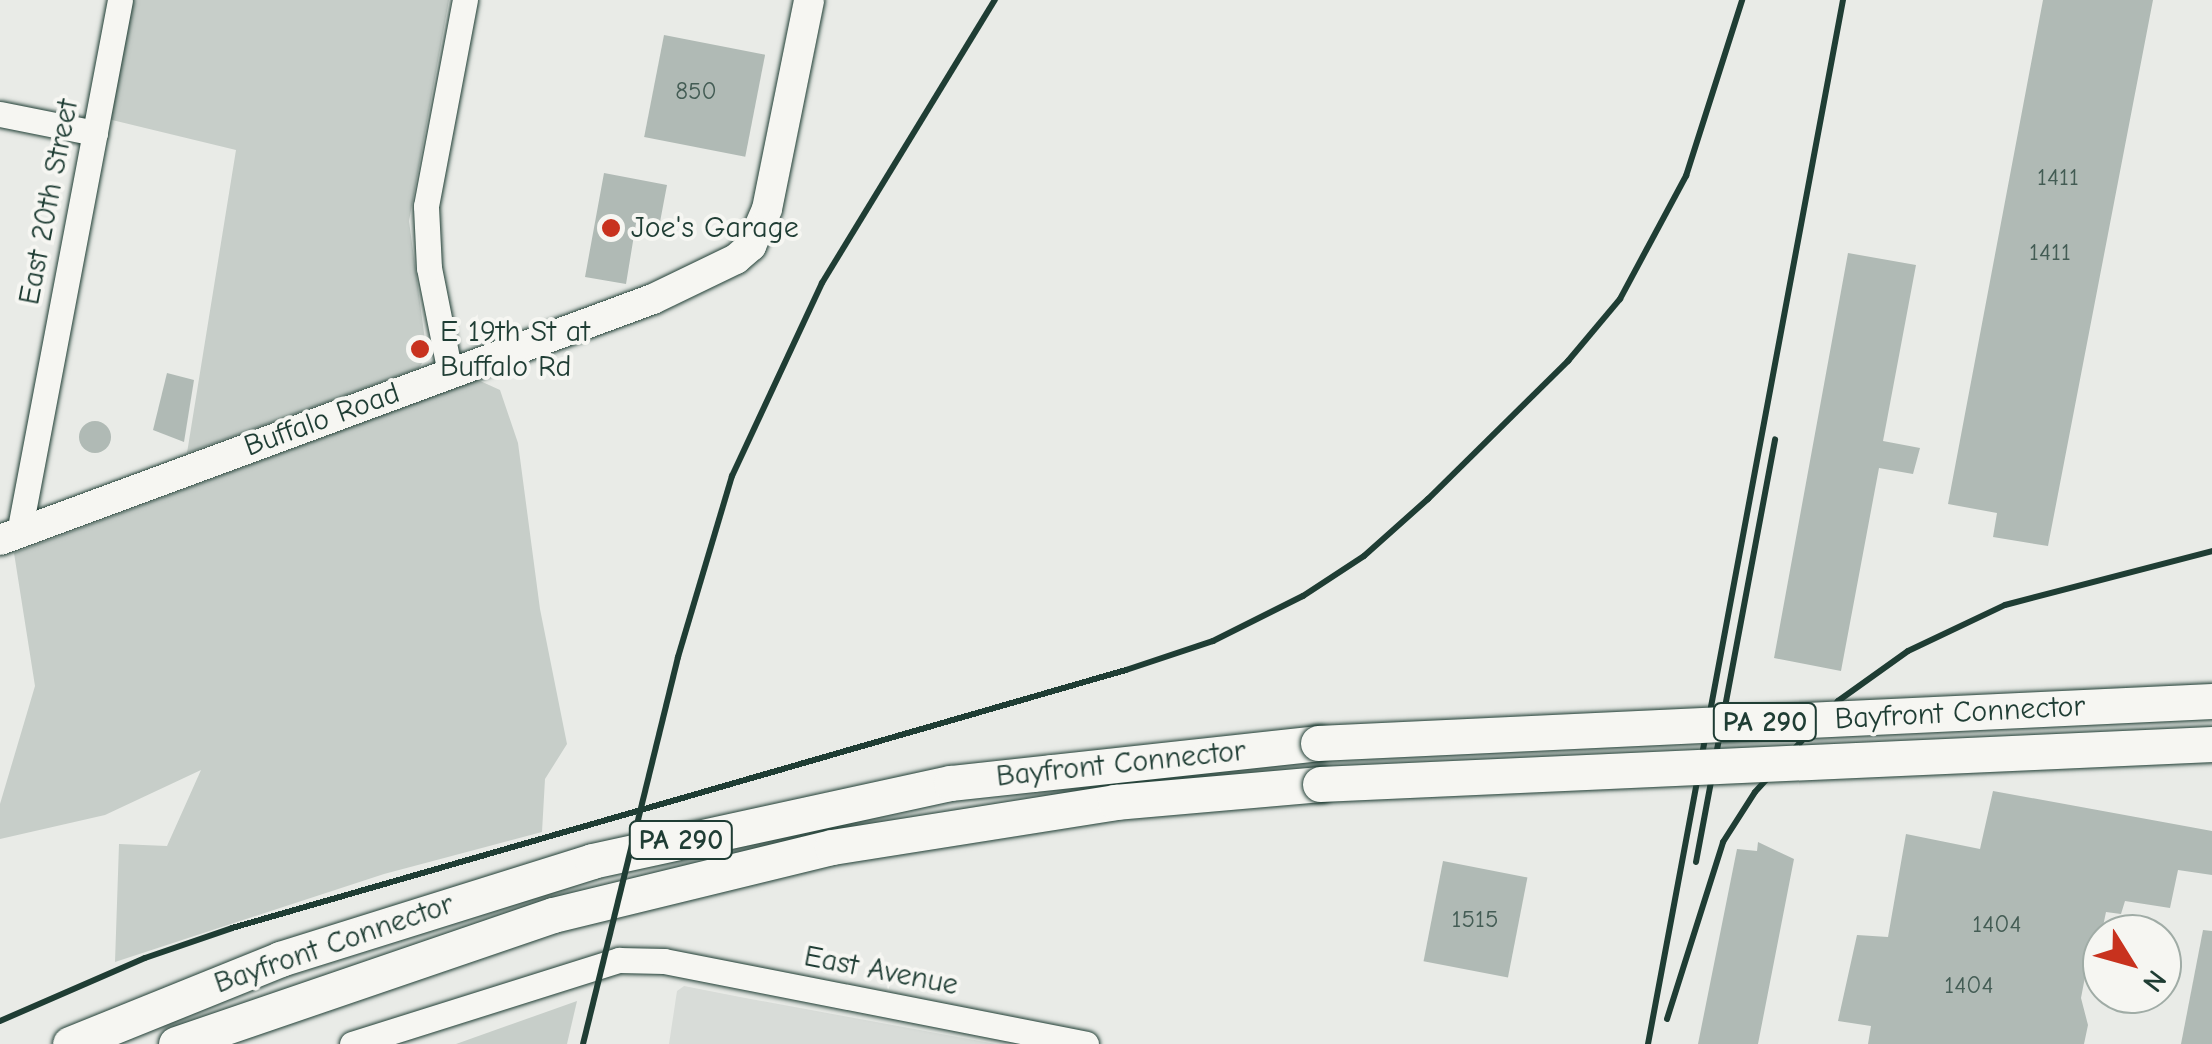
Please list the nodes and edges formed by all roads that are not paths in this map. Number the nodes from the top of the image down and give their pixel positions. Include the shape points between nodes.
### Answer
1 (120, 0) edge
2 (465, 0) edge
3 (809, 0) edge
4 (0, 114) edge
5 (95, 133) junction
6 (450, 373) junction
7 (10, 537) edge
8 (2212, 701) edge
9 (2212, 744) edge
10 (70, 1044) edge
11 (176, 1044) edge
12 (352, 1044) edge
13 (1086, 1044) edge

1 - 5 street, East 20th Street
2 - 6 street via 426,206 429,268
3 - 6 main road, Buffalo Road via 768,209 750,246 711,274 653,299
4 - 5 street
5 - 7 street, East 20th Street
6 - 7 main road, Buffalo Road
8 - 10 highway, Bayfront Connector / PA 290, bridge via 1318,743 951,784 592,861 280,960
9 - 11 highway, Bayfront Connector / PA 290, bridge via 1320,784 1115,802 832,847 553,914
12 - 13 street, East Avenue via 593,965 664,961

